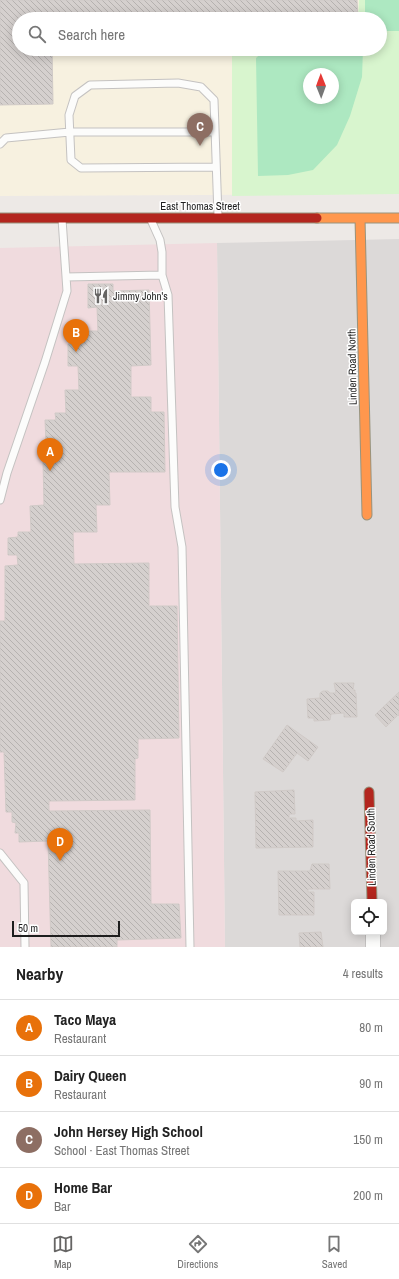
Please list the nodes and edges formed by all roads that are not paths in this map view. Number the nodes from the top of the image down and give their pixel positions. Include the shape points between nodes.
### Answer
1 (70, 132) junction
2 (215, 132) junction
3 (0, 144) edge
4 (216, 167) junction
5 (0, 218) edge
6 (62, 218) junction
7 (150, 218) junction
8 (218, 218) junction
9 (360, 218) junction
10 (399, 218) edge
11 (162, 276) junction
12 (66, 277) junction
13 (0, 500) edge
14 (367, 515) dead end
15 (369, 792) dead end
16 (0, 853) edge
17 (372, 899) edge
18 (373, 935) edge
19 (25, 947) edge
20 (190, 947) edge
21 (373, 947) edge

1 - 2 lane
1 - 2 lane via 69,115 75,96 90,85 178,83 201,87 214,100
1 - 3 lane via 6,138
1 - 4 lane via 71,160 81,168
2 - 4 lane
4 - 8 lane
5 - 6 street, East Thomas Street
6 - 7 street, East Thomas Street
6 - 12 lane
7 - 8 street, East Thomas Street
7 - 11 lane via 160,240
8 - 9 street, East Thomas Street
9 - 10 street, East Thomas Street
9 - 14 street, Linden Road North
11 - 12 lane
11 - 20 lane via 168,295 175,507 182,547
12 - 13 lane via 67,291
15 - 17 street, Linden Road South
16 - 19 lane via 24,883
18 - 21 street

